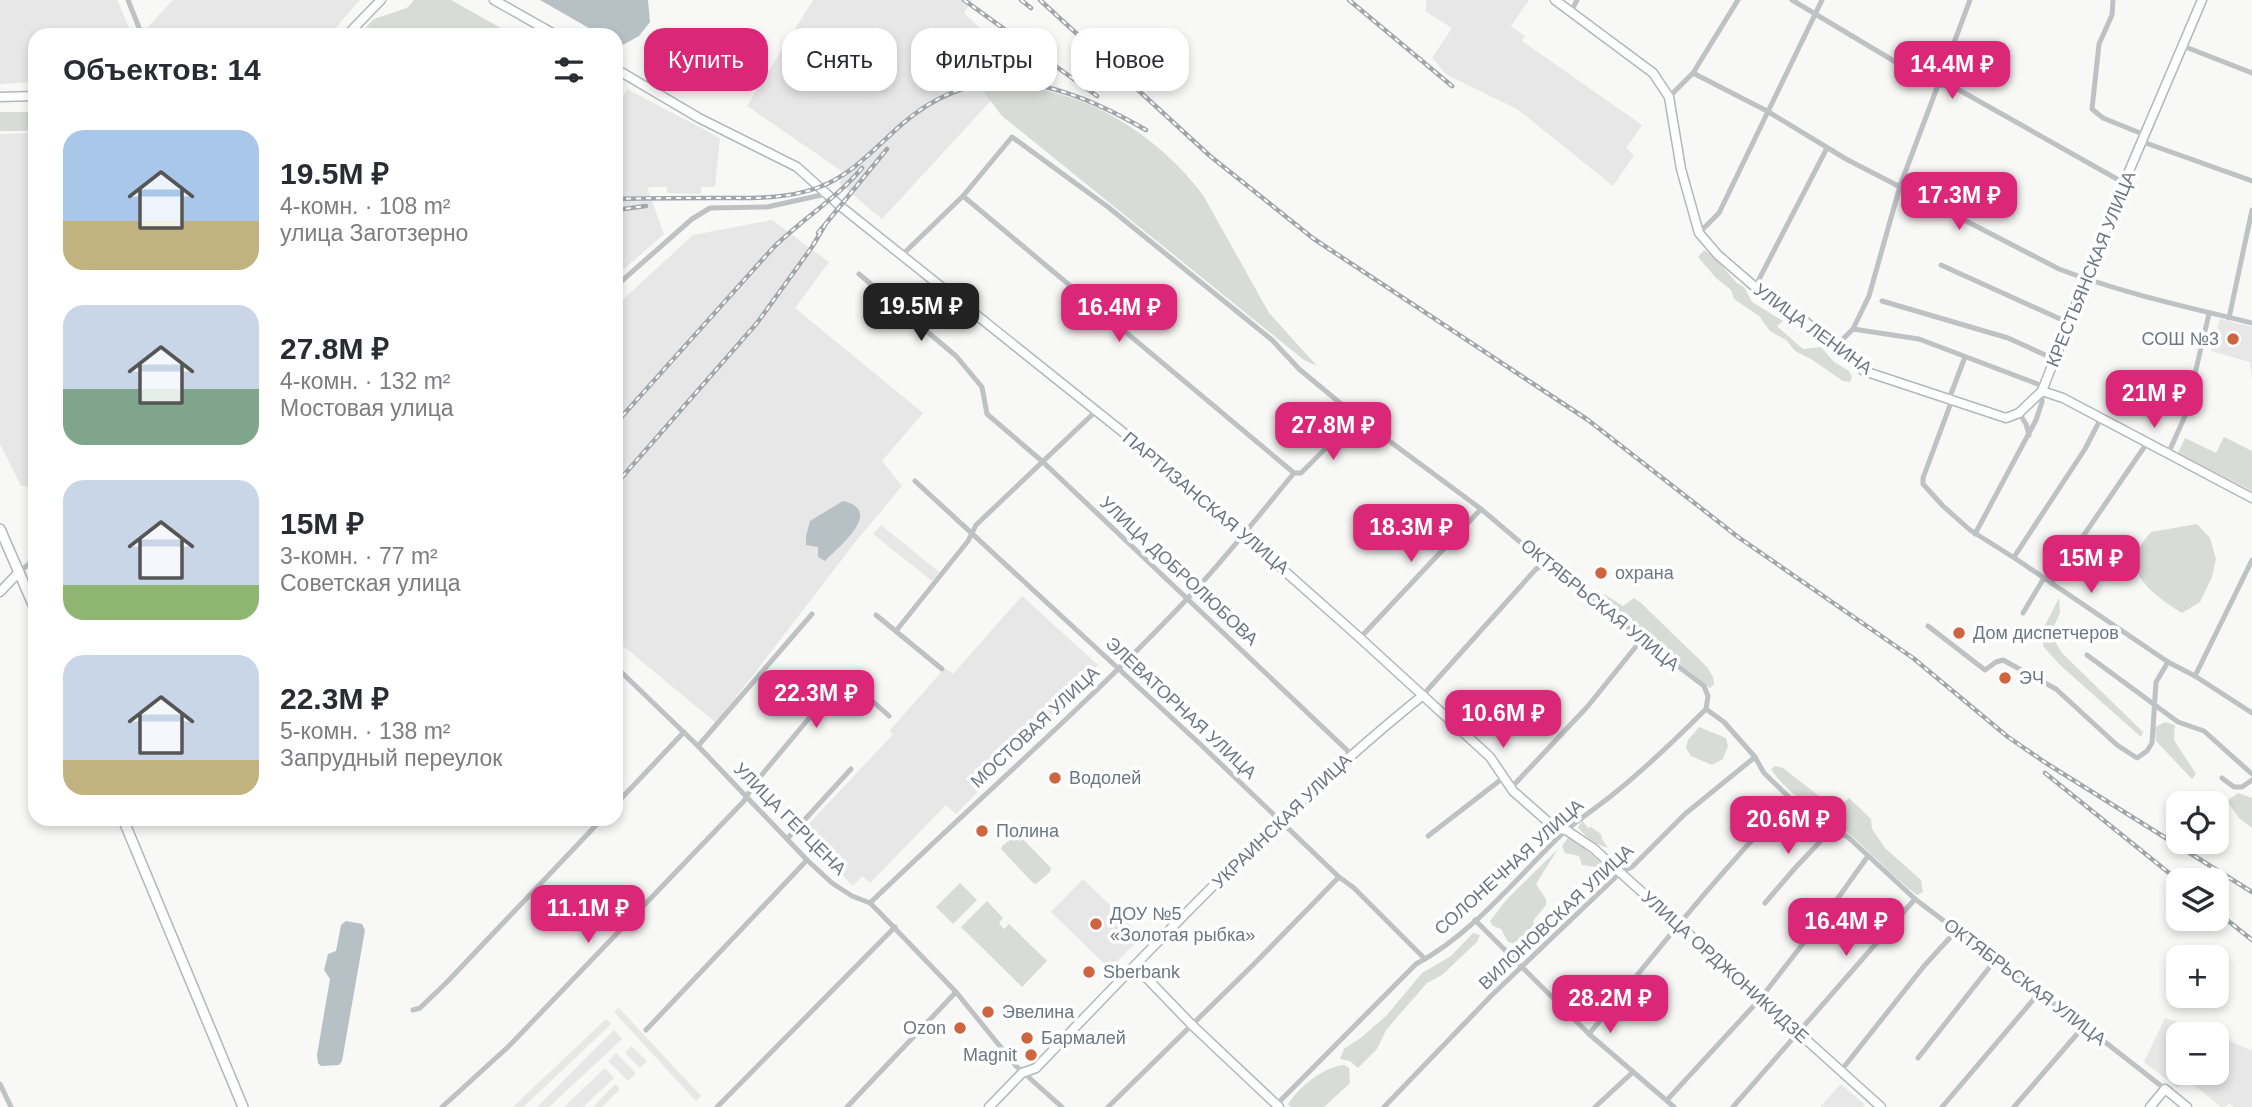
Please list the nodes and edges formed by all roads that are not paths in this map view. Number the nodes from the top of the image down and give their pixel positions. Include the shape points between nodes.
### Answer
1 (128, 0) edge
2 (381, 0) edge
3 (494, 0) edge
4 (1555, 0) edge
5 (1577, 0) edge
6 (1738, 0) edge
7 (1792, 0) edge
8 (1822, 0) edge
9 (1970, 0) edge
10 (2113, 0) edge
11 (2202, 0) edge
12 (1571, 12) junction
13 (1815, 14) junction
14 (139, 28) edge
15 (354, 28) edge
16 (544, 28) edge
17 (2183, 46) junction
18 (623, 73) edge
19 (1693, 73) junction
20 (2252, 73) edge
21 (1938, 85) junction
22 (28, 96) edge
23 (0, 97) edge
24 (1669, 97) junction
25 (1767, 111) junction
26 (2145, 139) junction
27 (1827, 148) junction
28 (2252, 181) edge
29 (2124, 183) junction
30 (1900, 186) junction
31 (826, 194) junction
32 (963, 196) junction
33 (2252, 210) edge
34 (1699, 233) junction
35 (902, 255) junction
36 (1941, 265) dead end
37 (859, 274) dead end
38 (623, 280) edge
39 (2087, 280) junction
40 (1755, 287) junction
41 (1882, 301) dead end
42 (2209, 314) junction
43 (2229, 317) junction
44 (2069, 323) junction
45 (2252, 323) edge
46 (1853, 328) junction
47 (1834, 348) junction
48 (1965, 357) junction
49 (2054, 359) junction
50 (2043, 388) junction
51 (1950, 400) junction
52 (1096, 411) junction
53 (2019, 413) junction
54 (1357, 417) junction
55 (2101, 418) junction
56 (2029, 435) junction
57 (2147, 443) junction
58 (2168, 454) junction
59 (1043, 461) junction
60 (1294, 473) junction
61 (915, 481) dead end
62 (2252, 498) edge
63 (1481, 509) junction
64 (0, 529) edge
65 (972, 533) junction
66 (1976, 534) junction
67 (1245, 535) junction
68 (2014, 557) junction
69 (2252, 561) edge
70 (1546, 564) junction
71 (28, 565) edge
72 (19, 572) junction
73 (2044, 579) junction
74 (2051, 583) junction
75 (0, 592) edge
76 (28, 593) edge
77 (1187, 598) junction
78 (2023, 613) dead end
79 (812, 614) dead end
80 (876, 615) dead end
81 (1928, 626) dead end
82 (896, 631) junction
83 (1360, 638) junction
84 (1642, 639) junction
85 (2087, 655) dead end
86 (2168, 662) junction
87 (1118, 668) junction
88 (942, 670) dead end
89 (623, 674) edge
90 (2195, 676) junction
91 (1422, 696) junction
92 (2154, 704) junction
93 (1706, 709) junction
94 (2252, 713) edge
95 (888, 716) dead end
96 (684, 732) junction
97 (698, 746) junction
98 (1351, 754) junction
99 (1755, 757) junction
100 (850, 769) dead end
101 (2252, 774) edge
102 (1503, 778) junction
103 (2222, 778) dead end
104 (2252, 780) edge
105 (1511, 788) junction
106 (623, 797) edge
107 (747, 797) junction
108 (1791, 799) junction
109 (1280, 820) junction
110 (126, 826) edge
111 (595, 826) edge
112 (1833, 828) junction
113 (1566, 830) junction
114 (1428, 836) dead end
115 (787, 839) junction
116 (1868, 856) junction
117 (807, 860) junction
118 (1621, 872) junction
119 (1339, 877) junction
120 (1914, 899) junction
121 (870, 903) junction
122 (1765, 903) dead end
123 (1475, 920) junction
124 (1678, 925) junction
125 (895, 927) junction
126 (1956, 931) junction
127 (1425, 959) junction
128 (1996, 959) junction
129 (1135, 966) junction
130 (1521, 968) junction
131 (956, 992) junction
132 (2039, 993) junction
133 (1760, 999) junction
134 (412, 1010) dead end
135 (1192, 1025) junction
136 (2084, 1026) junction
137 (646, 1030) dead end
138 (1589, 1034) junction
139 (1798, 1034) junction
140 (1918, 1058) dead end
141 (1633, 1072) junction
142 (1840, 1072) junction
143 (1022, 1073) junction
144 (0, 1084) edge
145 (2165, 1089) junction
146 (1667, 1100) junction
147 (1277, 1106) edge
148 (11, 1107) edge
149 (243, 1107) edge
150 (442, 1107) edge
151 (718, 1107) edge
152 (846, 1107) edge
153 (989, 1107) edge
154 (1062, 1107) edge
155 (1108, 1107) edge
156 (1384, 1107) edge
157 (1595, 1107) edge
158 (1674, 1107) edge
159 (1733, 1107) edge
160 (1881, 1107) edge
161 (1942, 1107) edge
162 (2014, 1107) edge
163 (2150, 1107) edge
164 (2187, 1107) edge

1 - 14 street
2 - 15 street
3 - 16 street
4 - 12 street
5 - 12 street
6 - 19 street
7 - 13 street
8 - 13 street
9 - 21 street
10 - 26 street via 2112,15 2099,44 2092,109
11 - 17 street, КРЕСТЬЯНСКАЯ УЛИЦА
12 - 24 street via 1653,73
13 - 21 street
13 - 25 street
17 - 20 street
17 - 26 street, КРЕСТЬЯНСКАЯ УЛИЦА
18 - 31 street, ПАРТИЗАНСКАЯ УЛИЦА via 797,167
19 - 24 street
19 - 25 street
21 - 29 street via 1952,86
21 - 30 street
22 - 23 street
24 - 34 street, УЛИЦА ЛЕНИНА via 1681,169
25 - 27 street
25 - 34 street via 1720,213
26 - 28 street
26 - 29 street, КРЕСТЬЯНСКАЯ УЛИЦА
27 - 30 street
27 - 40 street
29 - 39 street, КРЕСТЬЯНСКАЯ УЛИЦА
30 - 39 street
30 - 46 street via 1869,296
31 - 35 street, ПАРТИЗАНСКАЯ УЛИЦА
31 - 38 street via 767,207 710,208
32 - 35 street
32 - 54 street, ОКТЯБРЬСКАЯ УЛИЦА via 1012,137 1108,206 1272,340
32 - 60 street
33 - 43 street
34 - 40 street, УЛИЦА ЛЕНИНА
35 - 52 street, ПАРТИЗАНСКАЯ УЛИЦА
36 - 44 street
37 - 59 street, УЛИЦА ДОБРОЛЮБОВА via 956,356 982,387 985,412
39 - 42 street
39 - 44 street, КРЕСТЬЯНСКАЯ УЛИЦА
40 - 47 street, УЛИЦА ЛЕНИНА via 1794,312
41 - 49 street via 2008,338
42 - 43 street
42 - 58 street via 2186,416
43 - 45 street
44 - 49 street, КРЕСТЬЯНСКАЯ УЛИЦА
46 - 47 street
46 - 48 street via 1919,339
47 - 51 street, УЛИЦА ЛЕНИНА via 1864,371
48 - 50 street
48 - 51 street
49 - 50 street, КРЕСТЬЯНСКАЯ УЛИЦА
50 - 53 street
50 - 55 street
50 - 56 street, КРЕСТЬЯНСКАЯ УЛИЦА
51 - 53 street, УЛИЦА ЛЕНИНА via 2002,418
51 - 66 street via 1923,484
52 - 59 street
52 - 67 street, ПАРТИЗАНСКАЯ УЛИЦА
53 - 56 street
54 - 60 street, МОСТОВАЯ УЛИЦА via 1312,464
54 - 63 street, ОКТЯБРЬСКАЯ УЛИЦА
55 - 57 street
55 - 68 street
56 - 66 street, КРЕСТЬЯНСКАЯ УЛИЦА
57 - 58 street
57 - 74 street
58 - 62 street
59 - 65 street
59 - 77 street, УЛИЦА ДОБРОЛЮБОВА
60 - 67 street, МОСТОВАЯ УЛИЦА
61 - 65 street, ЭЛЕВАТОРНАЯ УЛИЦА
63 - 70 street, ОКТЯБРЬСКАЯ УЛИЦА
63 - 83 street
64 - 72 main road
65 - 82 street
65 - 87 street, ЭЛЕВАТОРНАЯ УЛИЦА
66 - 68 street
67 - 77 street, МОСТОВАЯ УЛИЦА
67 - 83 street, ПАРТИЗАНСКАЯ УЛИЦА
68 - 73 street
69 - 90 street
70 - 84 street, ОКТЯБРЬСКАЯ УЛИЦА
70 - 91 street, УКРАИНСКАЯ УЛИЦА via 1536,569
71 - 72 street
72 - 75 street
72 - 76 main road
73 - 74 street
73 - 78 street
74 - 86 street
77 - 87 street, МОСТОВАЯ УЛИЦА
77 - 98 street, УЛИЦА ДОБРОЛЮБОВА
79 - 97 street
80 - 82 street
81 - 92 street via 1985,670 2003,660 2056,689 2137,758 2152,743
82 - 88 street
83 - 91 street, ПАРТИЗАНСКАЯ УЛИЦА
84 - 93 street, ОКТЯБРЬСКАЯ УЛИЦА via 1704,686
84 - 105 street via 1588,706
85 - 92 street
86 - 90 street
86 - 92 street via 2156,682
87 - 109 street, ЭЛЕВАТОРНАЯ УЛИЦА
87 - 121 street, МОСТОВАЯ УЛИЦА
89 - 96 street, УЛИЦА ГЕРЦЕНА
90 - 94 street
91 - 98 street, УКРАИНСКАЯ УЛИЦА
91 - 102 street, ПАРТИЗАНСКАЯ УЛИЦА via 1489,757
92 - 101 street via 2178,722 2204,731
93 - 99 street, ОКТЯБРЬСКАЯ УЛИЦА
93 - 113 street, СОЛОНЕЧНАЯ УЛИЦА via 1674,742
95 - 107 street via 849,680 841,680
96 - 97 street, УЛИЦА ГЕРЦЕНА
96 - 106 street
97 - 107 street, УЛИЦА ГЕРЦЕНА
98 - 109 street, УКРАИНСКАЯ УЛИЦА
99 - 108 street, ОКТЯБРЬСКАЯ УЛИЦА via 1764,773
99 - 118 street, ВИЛОНОВСКАЯ УЛИЦА
100 - 115 street
102 - 105 street, ПАРТИЗАНСКАЯ УЛИЦА
102 - 114 street
103 - 104 street via 2234,787
105 - 113 street, ПАРТИЗАНСКАЯ УЛИЦА via 1555,828
107 - 115 street, УЛИЦА ГЕРЦЕНА
107 - 150 street via 509,1046
108 - 112 street, ОКТЯБРЬСКАЯ УЛИЦА
108 - 124 street
109 - 119 street, ЭЛЕВАТОРНАЯ УЛИЦА
109 - 129 street, УКРАИНСКАЯ УЛИЦА
110 - 149 main road
111 - 134 street via 447,982
112 - 116 street, ОКТЯБРЬСКАЯ УЛИЦА
112 - 122 street
113 - 118 street, УЛИЦА ОРДЖОНИКИДЗЕ
113 - 123 street, СОЛОНЕЧНАЯ УЛИЦА
115 - 117 street, УЛИЦА ГЕРЦЕНА
116 - 120 street, ОКТЯБРЬСКАЯ УЛИЦА
116 - 133 street
117 - 121 street, УЛИЦА ГЕРЦЕНА via 832,883
117 - 137 street
118 - 124 street, УЛИЦА ОРДЖОНИКИДЗЕ
118 - 130 street, ВИЛОНОВСКАЯ УЛИЦА
119 - 127 street, ЭЛЕВАТОРНАЯ УЛИЦА
119 - 135 street
120 - 126 street, ОКТЯБРЬСКАЯ УЛИЦА
120 - 139 street
121 - 125 street, УЛИЦА ГЕРЦЕНА
123 - 127 street, СОЛОНЕЧНАЯ УЛИЦА
123 - 130 street
124 - 133 street, УЛИЦА ОРДЖОНИКИДЗЕ
124 - 138 street
125 - 131 street, УЛИЦА ГЕРЦЕНА
125 - 151 street
126 - 128 street, ОКТЯБРЬСКАЯ УЛИЦА
126 - 142 street
127 - 147 street, СОЛОНЕЧНАЯ УЛИЦА
128 - 132 street, ОКТЯБРЬСКАЯ УЛИЦА
128 - 140 street
129 - 135 street
129 - 143 street, УКРАИНСКАЯ УЛИЦА via 1036,1068
130 - 138 street
130 - 156 street, ВИЛОНОВСКАЯ УЛИЦА
131 - 143 street, УЛИЦА ГЕРЦЕНА
131 - 152 street
132 - 136 street, ОКТЯБРЬСКАЯ УЛИЦА
132 - 161 street
133 - 139 street, УЛИЦА ОРДЖОНИКИДЗЕ
133 - 146 street
135 - 147 street
135 - 155 street
136 - 145 street, ОКТЯБРЬСКАЯ УЛИЦА
136 - 162 street
138 - 141 street
139 - 142 street, УЛИЦА ОРДЖОНИКИДЗЕ
139 - 159 street
141 - 146 street
141 - 157 street
142 - 160 street, УЛИЦА ОРДЖОНИКИДЗЕ
143 - 153 street, УКРАИНСКАЯ УЛИЦА
143 - 154 street, УЛИЦА ГЕРЦЕНА
144 - 148 street
145 - 163 street
145 - 164 street, ОКТЯБРЬСКАЯ УЛИЦА
146 - 158 street

